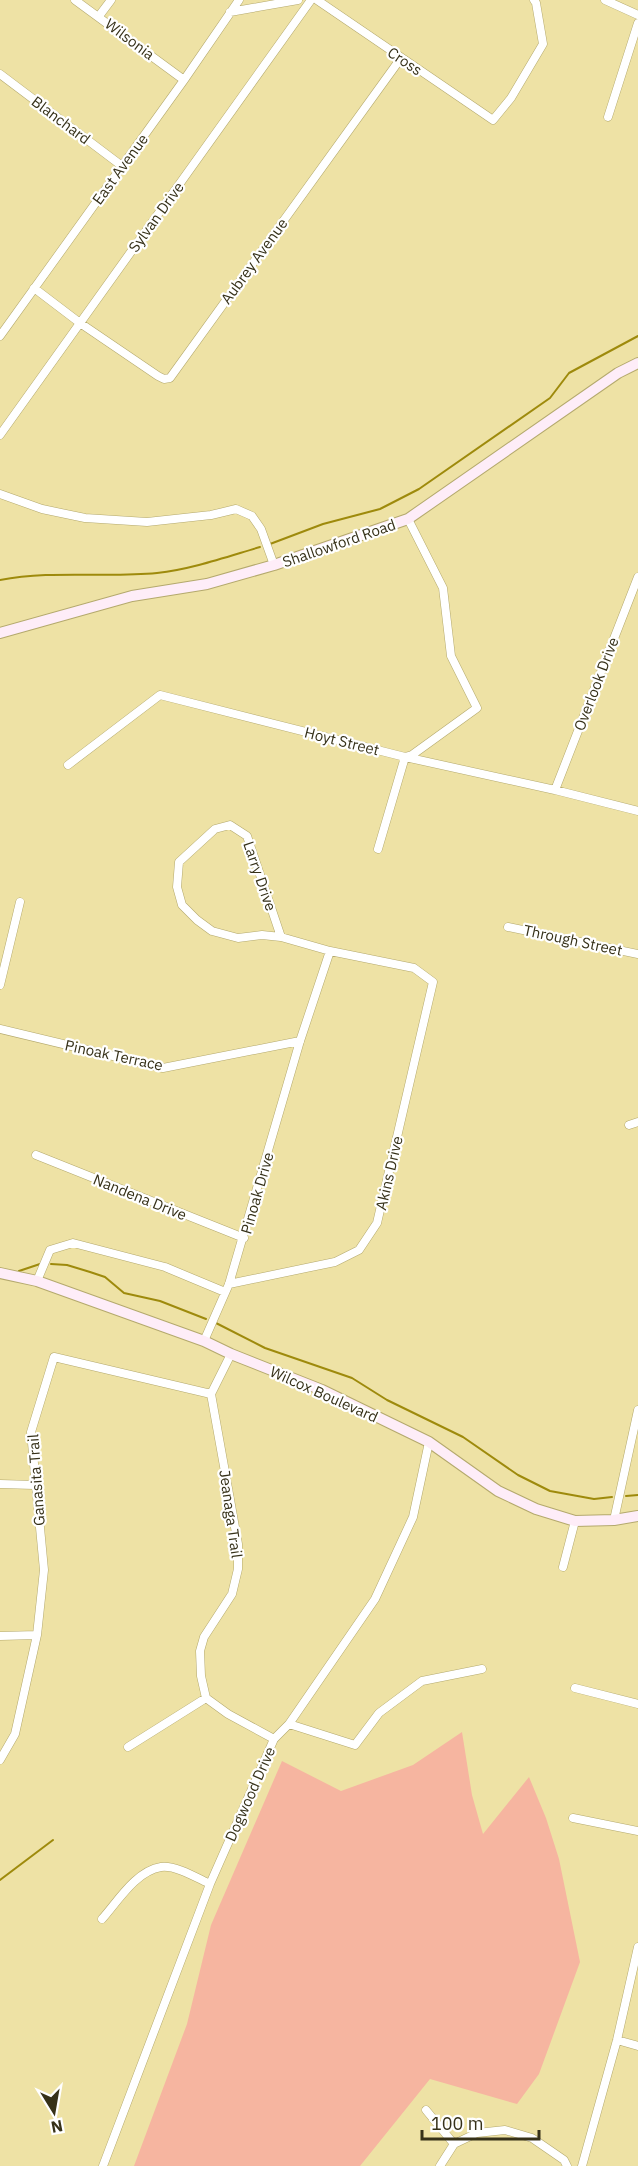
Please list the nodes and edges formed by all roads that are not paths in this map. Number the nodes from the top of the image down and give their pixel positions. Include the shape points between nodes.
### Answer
1 (75, 0) edge
2 (111, 0) edge
3 (239, 0) edge
4 (298, 0) edge
5 (311, 0) edge
6 (317, 0) edge
7 (534, 0) edge
8 (605, 0) edge
9 (230, 12) junction
10 (638, 15) edge
11 (99, 16) junction
12 (638, 23) edge
13 (400, 58) junction
14 (0, 75) edge
15 (184, 80) junction
16 (608, 117) dead end
17 (122, 166) junction
18 (34, 288) junction
19 (80, 323) junction
20 (0, 336) edge
21 (638, 363) edge
22 (0, 435) edge
23 (0, 494) edge
24 (408, 519) junction
25 (274, 565) junction
26 (638, 579) edge
27 (0, 633) edge
28 (405, 757) junction
29 (68, 765) dead end
30 (555, 790) junction
31 (638, 812) edge
32 (378, 849) dead end
33 (20, 902) dead end
34 (508, 927) dead end
35 (281, 937) junction
36 (330, 951) junction
37 (638, 954) edge
38 (414, 968) joint
39 (0, 985) edge
40 (0, 1029) edge
41 (300, 1041) junction
42 (638, 1122) edge
43 (629, 1125) dead end
44 (36, 1155) dead end
45 (244, 1238) junction
46 (0, 1273) edge
47 (38, 1281) junction
48 (229, 1284) junction
49 (225, 1292) junction
50 (204, 1341) junction
51 (231, 1354) junction
52 (211, 1394) junction
53 (638, 1410) edge
54 (429, 1442) junction
55 (0, 1484) edge
56 (34, 1485) junction
57 (638, 1516) edge
58 (614, 1520) junction
59 (575, 1521) junction
60 (562, 1567) dead end
61 (37, 1635) junction
62 (0, 1636) edge
63 (482, 1669) dead end
64 (575, 1688) dead end
65 (207, 1698) junction
66 (638, 1704) edge
67 (289, 1724) junction
68 (274, 1739) junction
69 (128, 1747) dead end
70 (0, 1760) edge
71 (573, 1818) dead end
72 (638, 1831) edge
73 (210, 1884) junction
74 (102, 1919) dead end
75 (638, 1947) edge
76 (617, 2040) junction
77 (638, 2046) edge
78 (426, 2110) dead end
79 (454, 2144) junction
80 (104, 2166) edge
81 (440, 2166) edge
82 (567, 2166) edge
83 (582, 2166) edge

1 - 11 street, Wilsonia
2 - 11 street
3 - 9 street, East Avenue
4 - 9 street
5 - 19 street, Sylvan Drive
6 - 13 street, Cross
7 - 13 street, Cross via 543,44 494,120
8 - 10 street
9 - 15 street, East Avenue
11 - 15 street, Wilsonia
12 - 16 street
13 - 19 street, Aubrey Avenue via 170,378 158,376
14 - 17 street, Blanchard
15 - 17 street, East Avenue
17 - 18 street, East Avenue
18 - 19 street
18 - 20 street, East Avenue
19 - 22 street, Sylvan Drive
21 - 24 street, Shallowford Road
23 - 25 street via 42,509 95,519 147,522 236,509 252,516
24 - 25 street, Shallowford Road
24 - 28 street via 442,588 451,656 477,708
25 - 27 street, Shallowford Road via 207,584 132,596
26 - 30 street, Overlook Drive
28 - 29 street, Hoyt Street via 160,695
28 - 30 street, Hoyt Street
28 - 32 street
30 - 31 street, Hoyt Street
33 - 39 street
34 - 37 street, Through Street
35 - 35 street, Larry Drive via 262,934 238,938 212,931 197,920 182,905 177,887 179,862 215,829 230,825 247,836
35 - 36 street, Larry Drive
36 - 38 street, Larry Drive
36 - 41 street, Pinoak Drive
38 - 48 street, Akins Drive via 433,982 377,1223 359,1250 335,1262
40 - 41 street, Pinoak Terrace via 163,1068
41 - 45 street, Pinoak Drive
42 - 43 street
44 - 45 street, Nandena Drive
45 - 48 street, Pinoak Drive
46 - 47 street, Wilcox Boulevard
47 - 49 street via 50,1250 73,1244 165,1267
47 - 50 street, Wilcox Boulevard
48 - 49 street, Pinoak Drive
49 - 50 street, Pinoak Drive
50 - 51 street, Wilcox Boulevard
51 - 52 street
51 - 54 street, Wilcox Boulevard via 322,1390
52 - 56 street, Ganasita Trail via 54,1357 31,1432
52 - 65 street, Jeanaga Trail via 238,1544 238,1569 232,1594 204,1637 200,1651
53 - 58 street
54 - 59 street, Wilcox Boulevard via 498,1491
54 - 67 street, Dogwood Drive via 413,1517 375,1599
55 - 56 street
56 - 61 street, Ganasita Trail via 44,1570
57 - 58 street, Wilcox Boulevard
58 - 59 street, Wilcox Boulevard
59 - 60 street
61 - 62 street
61 - 70 street, Ganasita Trail via 15,1734
63 - 67 street via 422,1681 379,1713 355,1745
64 - 66 street
65 - 68 street
65 - 69 street
67 - 68 street, Dogwood Drive
68 - 73 street, Dogwood Drive
71 - 72 street
73 - 74 street via 162,1867 132,1885
73 - 80 street, Dogwood Drive
75 - 76 street
76 - 77 street
76 - 83 street
78 - 79 street
79 - 81 street
79 - 82 street via 477,2133 505,2130 532,2138

